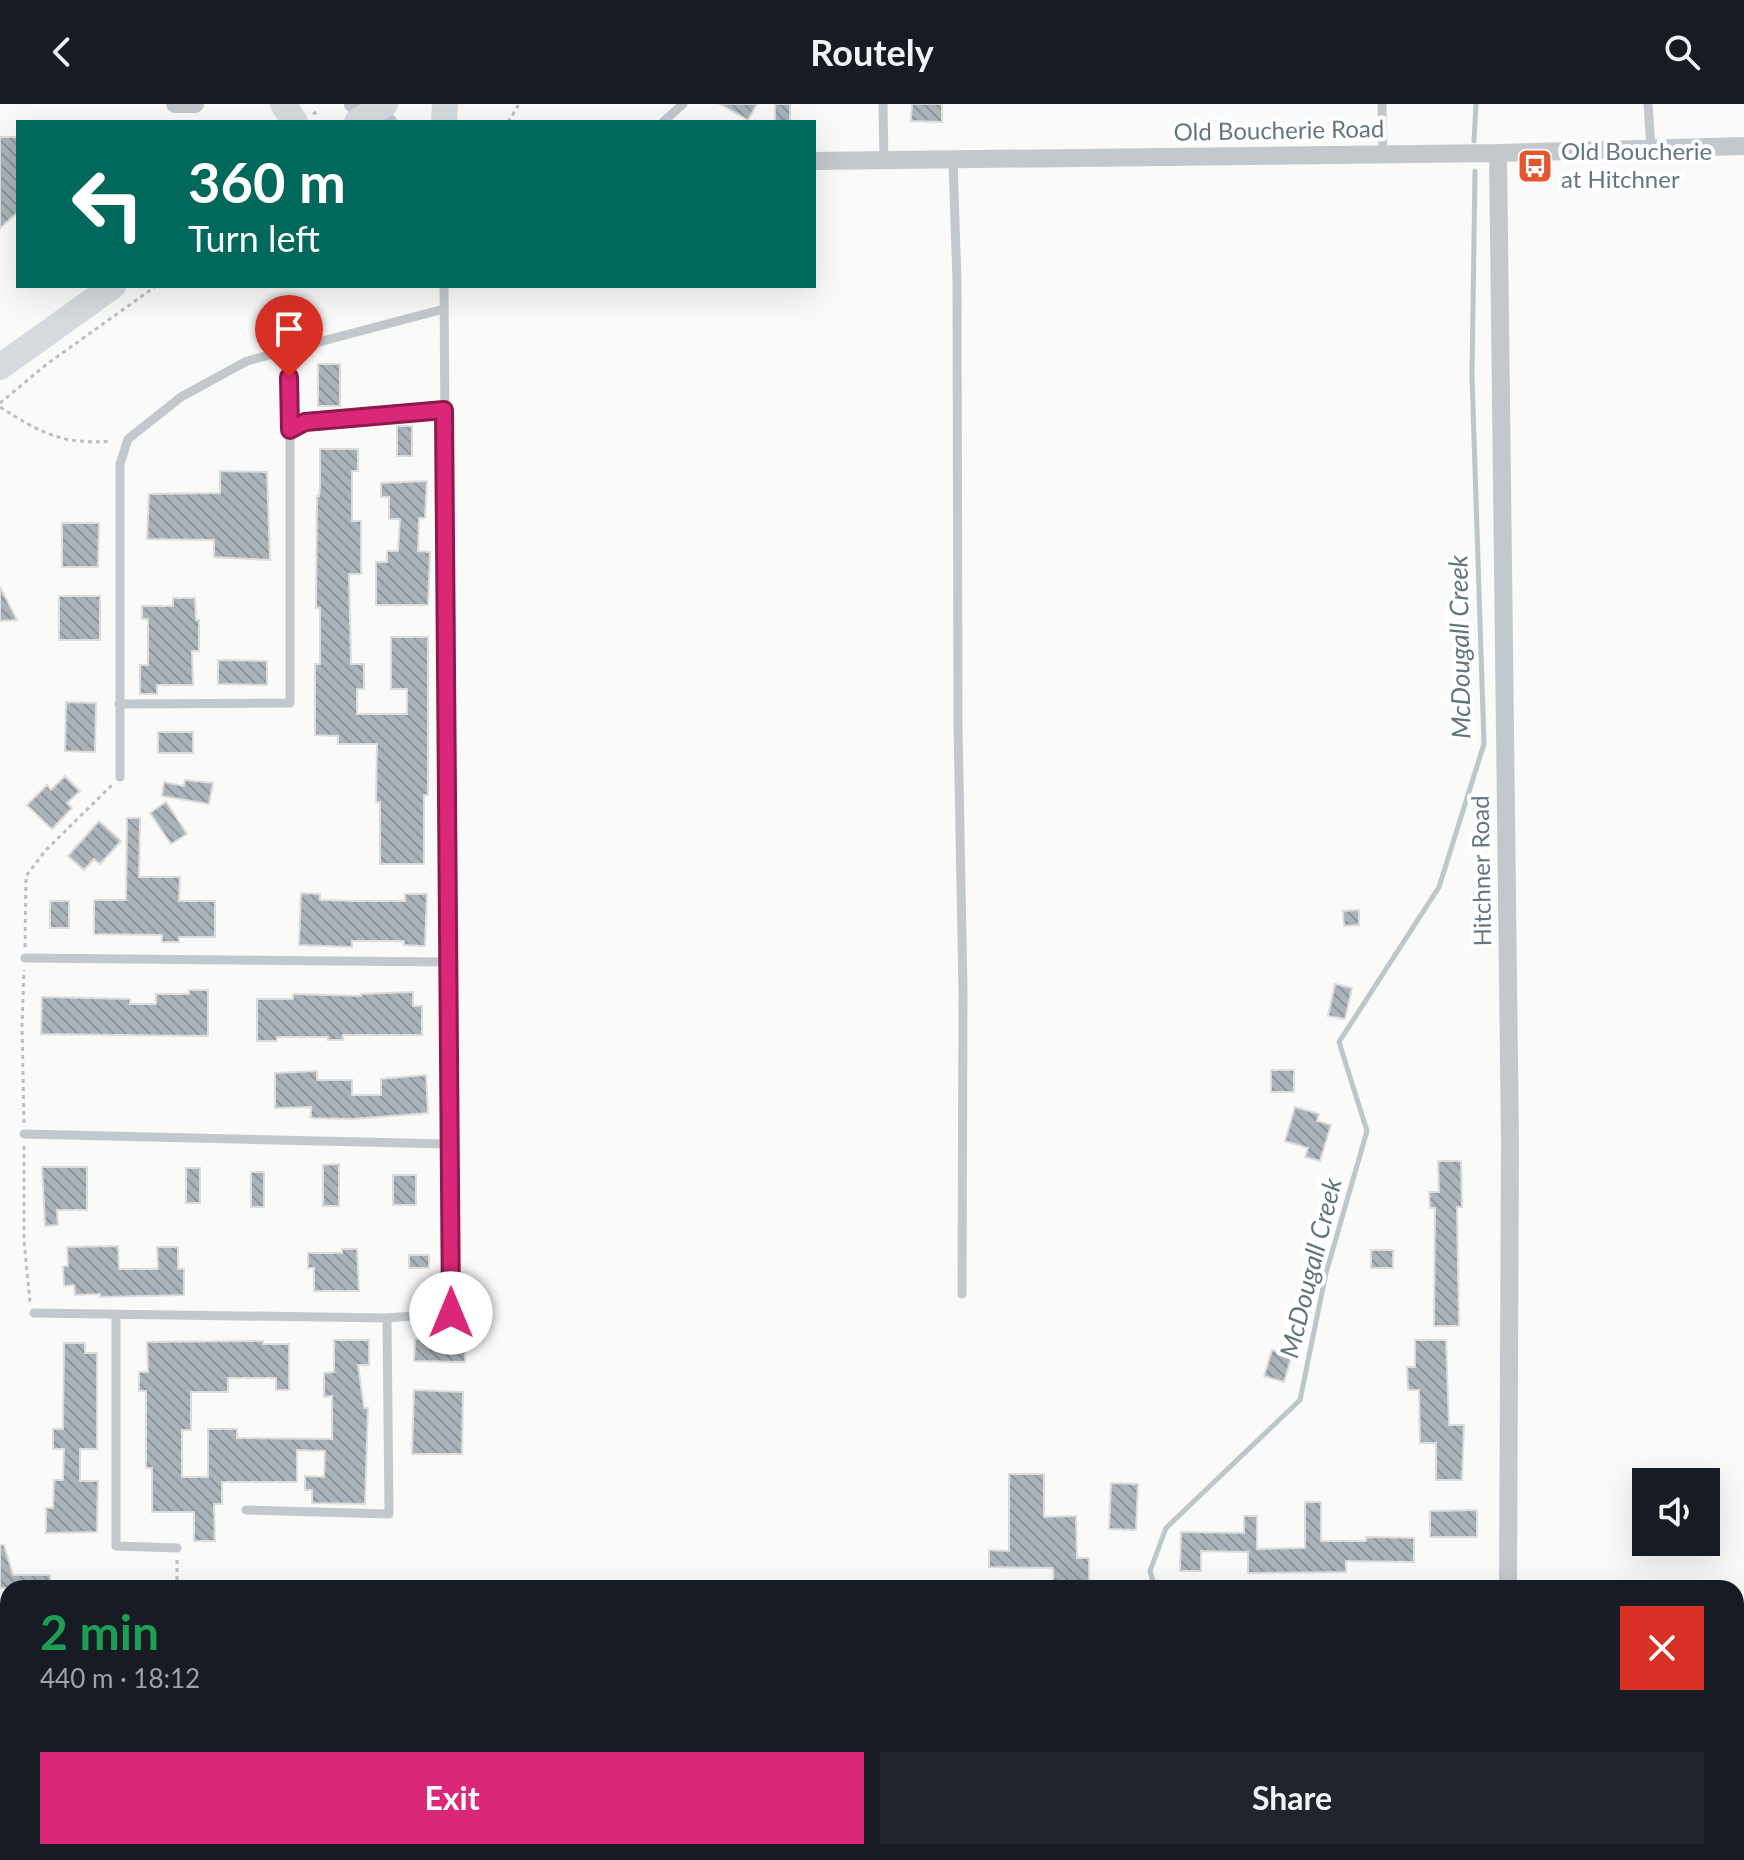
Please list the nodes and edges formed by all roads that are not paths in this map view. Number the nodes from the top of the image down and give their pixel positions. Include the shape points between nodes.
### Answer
1 (175, 104) edge
2 (195, 104) edge
3 (683, 104) edge
4 (883, 104) edge
5 (1382, 104) edge
6 (1648, 104) edge
7 (665, 120) edge
8 (1744, 146) edge
9 (1651, 149) junction
10 (1383, 153) junction
11 (1498, 153) junction
12 (953, 160) junction
13 (816, 161) edge
14 (884, 161) junction
15 (110, 288) edge
16 (444, 288) edge
17 (444, 309) junction
18 (289, 350) junction
19 (0, 367) edge
20 (444, 410) junction
21 (290, 430) junction
22 (119, 704) junction
23 (120, 777) road end
24 (25, 958) road end
25 (448, 962) junction
26 (24, 1134) road end
27 (449, 1144) junction
28 (962, 1294) dead end
29 (34, 1313) road end
30 (116, 1314) junction
31 (387, 1318) junction
32 (246, 1510) dead end
33 (177, 1548) road end
34 (1508, 1580) edge

1 - 2 street
3 - 7 lane
4 - 14 lane
5 - 10 lane
6 - 9 lane
8 - 9 street, Old Boucherie Road
9 - 11 street, Old Boucherie Road
10 - 11 street, Old Boucherie Road
10 - 12 street, Old Boucherie Road
11 - 34 street, Hitchner Road via 1510,1143
12 - 14 street, Old Boucherie Road
12 - 28 lane
13 - 14 street, Old Boucherie Road
15 - 19 main road
16 - 17 lane
17 - 18 lane
17 - 20 lane
18 - 21 lane
18 - 22 lane via 247,361 181,397 128,439 120,464
20 - 21 lane via 305,422
20 - 25 lane
21 - 22 lane via 290,703
22 - 23 lane
24 - 25 lane
25 - 27 lane
26 - 27 lane
27 - 31 lane via 451,1313
29 - 30 lane
30 - 31 lane
30 - 33 lane via 116,1546
31 - 32 lane via 389,1514

